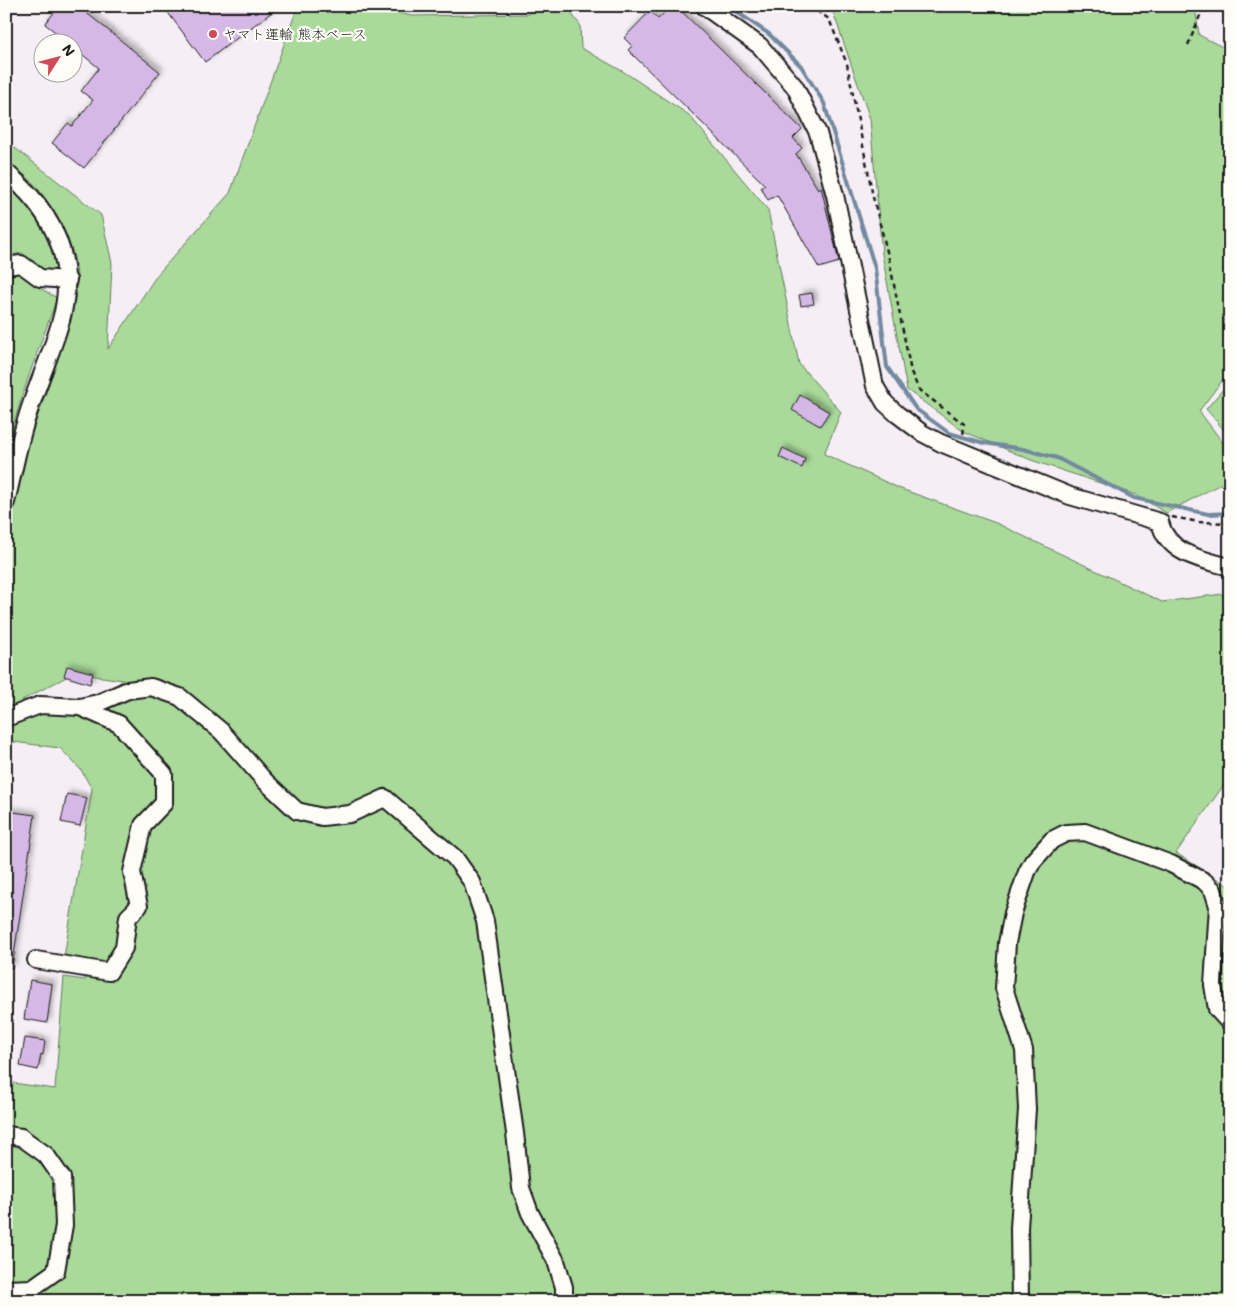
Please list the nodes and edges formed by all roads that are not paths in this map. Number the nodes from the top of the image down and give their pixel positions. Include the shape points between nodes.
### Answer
1 (704, 6) edge
2 (6, 172) edge
3 (6, 266) edge
4 (68, 280) junction
5 (6, 502) edge
6 (1230, 568) edge
7 (80, 707) junction
8 (6, 718) edge
9 (36, 960) dead end
10 (1230, 1021) edge
11 (6, 1135) edge
12 (6, 1289) edge
13 (564, 1301) edge
14 (1020, 1301) edge

1 - 6 street via 760,46 795,87 818,133 835,195 875,386 885,403 922,433 941,443 1070,496 1160,522 1162,532 1189,556
2 - 4 street via 36,201 51,225 62,251
3 - 4 street via 21,264 40,278
4 - 5 street via 62,319 26,418
7 - 8 street via 40,705
7 - 9 street via 119,724 164,774 164,803 144,825 132,872 139,906 128,917 124,948 109,972
7 - 13 street via 98,704 128,690 151,687 180,698 221,731 264,781 297,811 322,817 350,814 385,798 455,858 472,882 485,921 521,1188 530,1213 556,1261 564,1287
10 - 14 street via 1217,1009 1213,985 1218,906 1213,890 1204,881 1170,864 1085,832 1066,833 1052,840 1027,872 1013,912 1007,943 1004,988 1024,1050 1027,1109 1019,1228
11 - 12 street via 21,1137 46,1155 62,1178 64,1225 56,1271 32,1288

